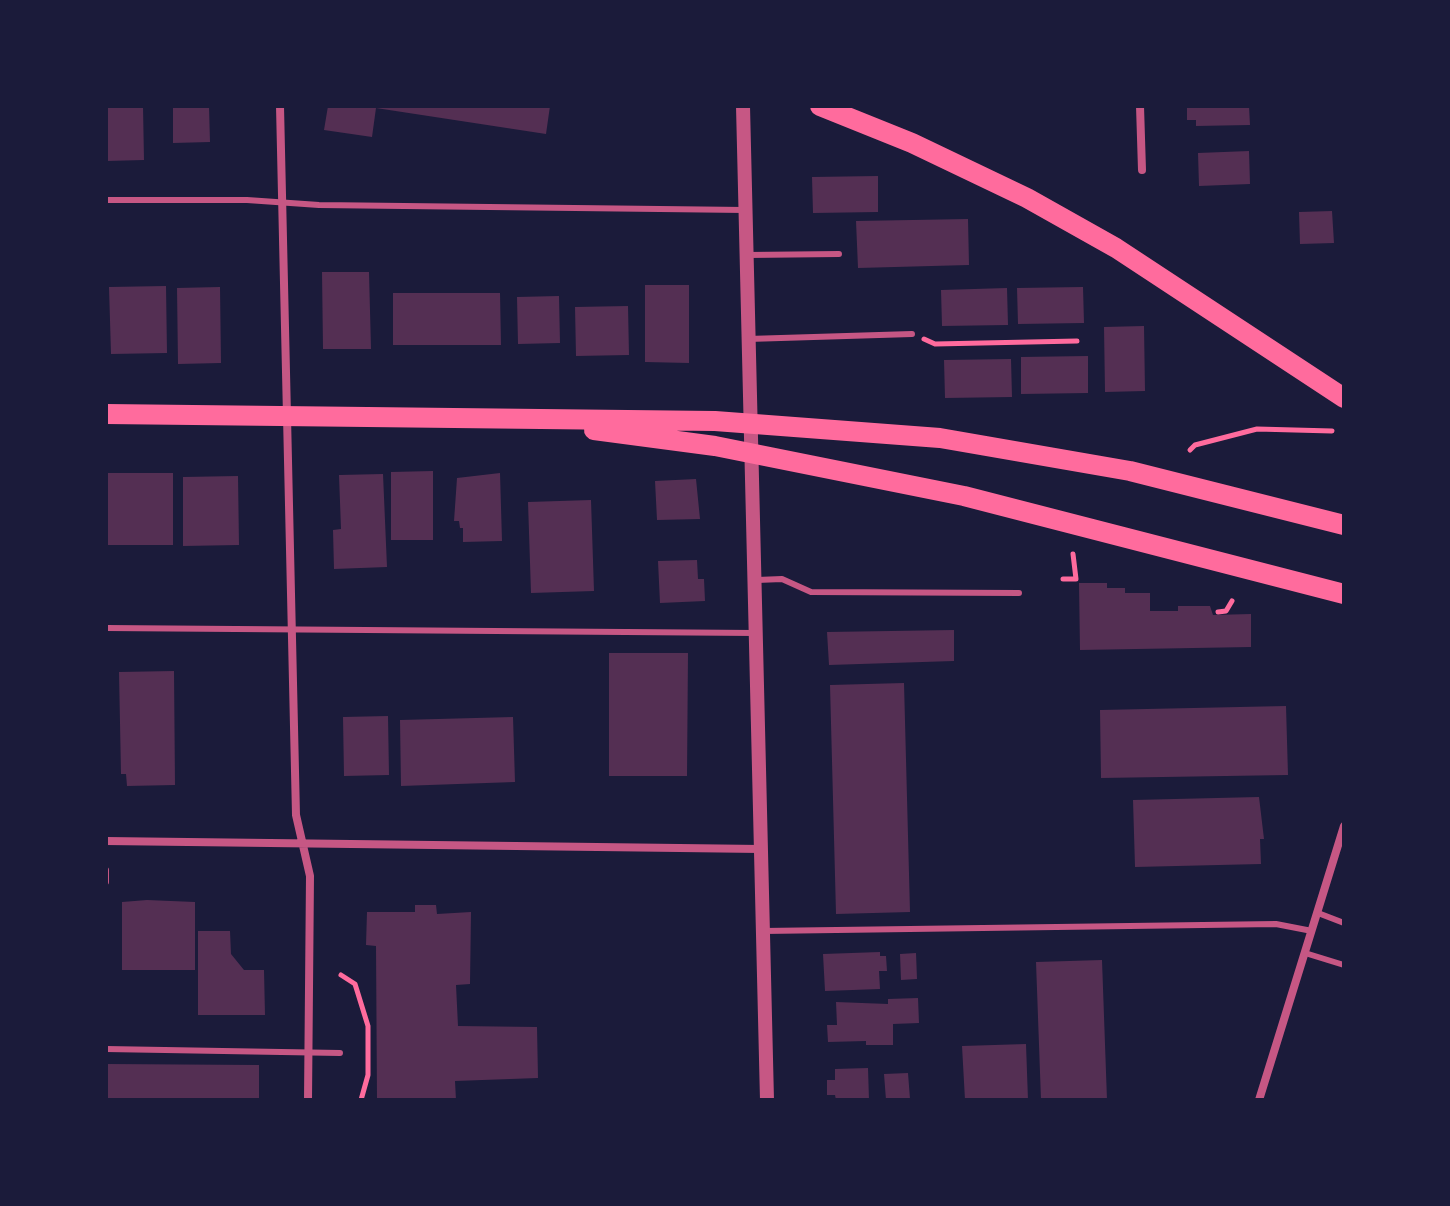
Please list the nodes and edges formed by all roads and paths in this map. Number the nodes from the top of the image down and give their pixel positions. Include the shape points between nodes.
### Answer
1 (280, 106) edge
2 (743, 106) edge
3 (820, 106) edge
4 (1140, 106) edge
5 (1142, 170) dead end
6 (106, 200) edge
7 (282, 202) junction
8 (745, 210) junction
9 (839, 254) dead end
10 (747, 255) junction
11 (912, 334) joint
12 (748, 339) junction
13 (1077, 341) dead end
14 (1344, 398) edge
15 (106, 414) edge
16 (286, 416) junction
17 (555, 422) junction
18 (748, 423) junction
19 (1332, 431) dead end
20 (1190, 450) dead end
21 (750, 453) junction
22 (1344, 525) edge
23 (1073, 554) dead end
24 (1063, 579) dead end
25 (753, 580) junction
26 (1019, 593) dead end
27 (1344, 594) edge
28 (1232, 601) dead end
29 (1218, 612) dead end
30 (106, 628) edge
31 (292, 630) junction
32 (755, 633) junction
33 (1344, 826) edge
34 (106, 841) edge
35 (303, 843) junction
36 (761, 849) junction
37 (106, 870) edge
38 (106, 882) edge
39 (1318, 913) junction
40 (1344, 923) edge
41 (763, 931) junction
42 (1312, 931) junction
43 (1305, 953) junction
44 (1344, 965) edge
45 (341, 975) dead end
46 (106, 1049) edge
47 (308, 1053) junction
48 (340, 1053) dead end
49 (308, 1100) edge
50 (361, 1100) edge
51 (767, 1100) edge
52 (1259, 1100) edge

1 - 7 street
2 - 8 street
3 - 14 main road via 912,143 1039,205 1116,248
4 - 5 street
6 - 7 lane
7 - 8 lane
7 - 16 street
8 - 10 street
9 - 10 lane
10 - 12 street
11 - 12 lane
11 - 13 path via 935,344
12 - 18 street
15 - 16 main road
16 - 17 main road
16 - 31 street
17 - 18 main road
17 - 21 main road
18 - 21 street
18 - 22 main road via 940,438 1029,453 1130,471
19 - 20 path via 1257,429
21 - 25 street
21 - 27 main road via 964,496
23 - 24 path via 1076,579
25 - 26 lane via 782,579 811,592
25 - 32 street
28 - 29 path via 1226,611
30 - 31 lane
31 - 32 lane
31 - 35 street via 296,815
32 - 36 street
33 - 39 street
34 - 35 street
35 - 36 street
35 - 47 street via 310,876
36 - 41 street
37 - 38 lane
39 - 40 lane
39 - 42 street
41 - 42 lane via 1276,924
41 - 51 street
42 - 43 street
43 - 44 lane
43 - 52 street
45 - 50 path via 355,984 368,1026 368,1075
46 - 47 lane
47 - 48 lane
47 - 49 street

